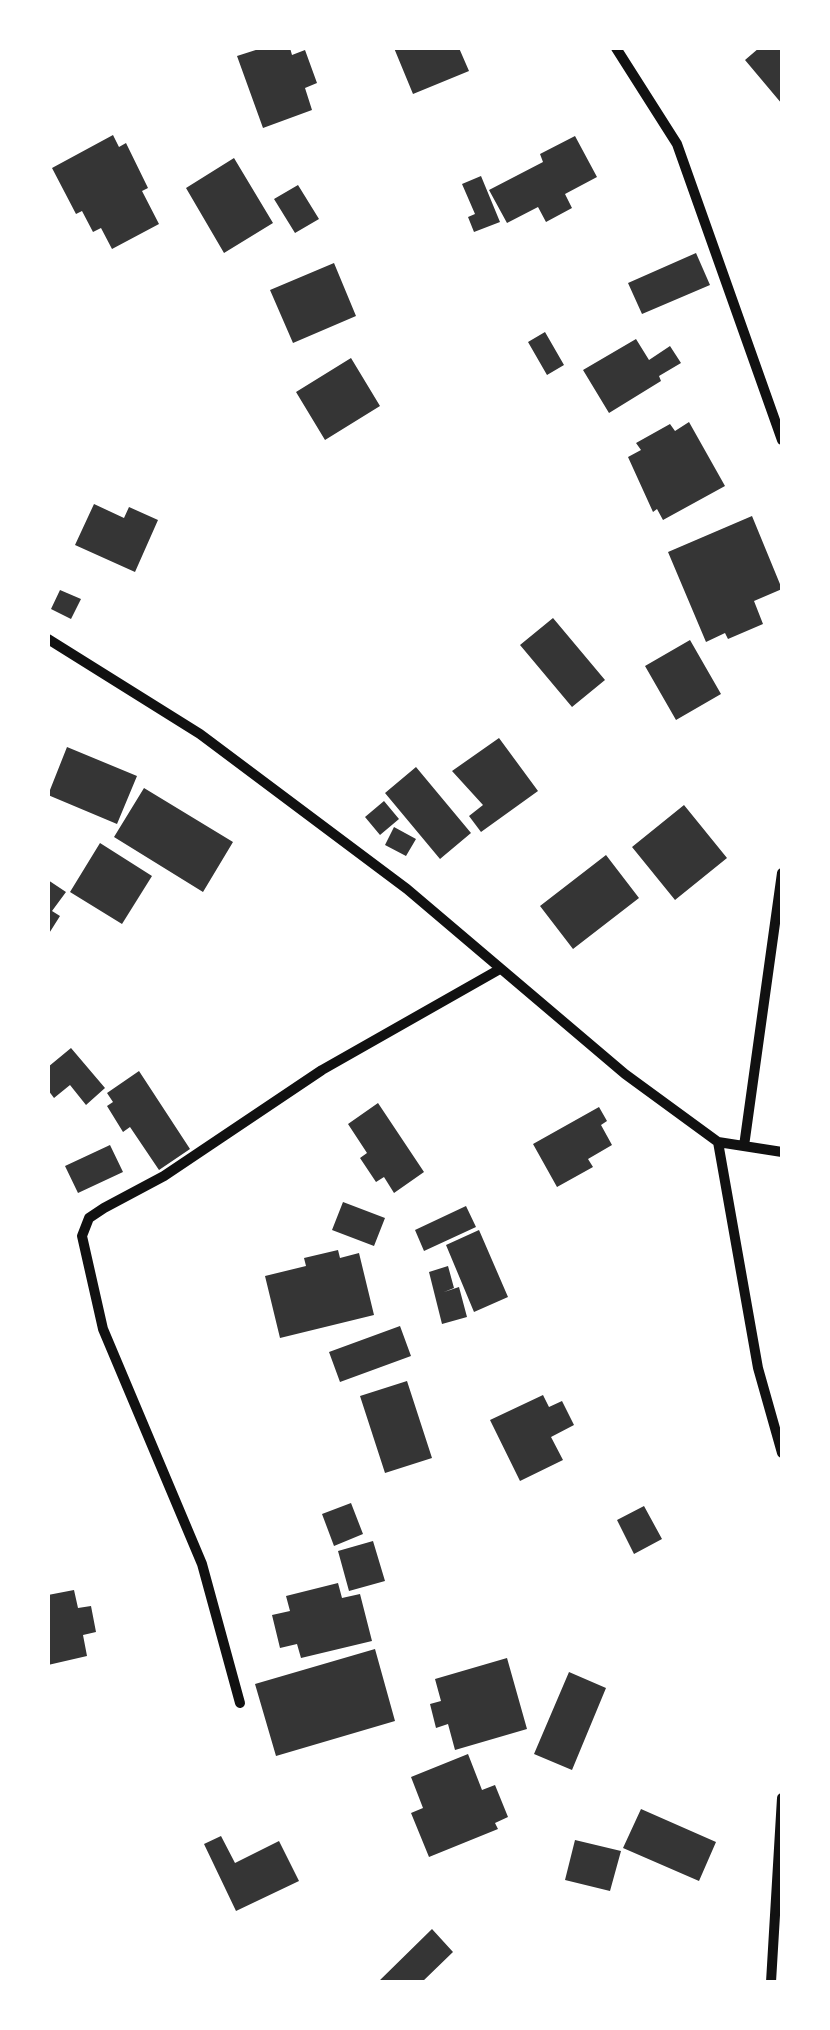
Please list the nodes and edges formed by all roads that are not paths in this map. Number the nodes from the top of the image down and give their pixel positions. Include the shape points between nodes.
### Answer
1 (616, 48) edge
2 (782, 440) edge
3 (48, 639) edge
4 (782, 873) edge
5 (500, 969) junction
6 (718, 1142) junction
7 (744, 1146) junction
8 (782, 1152) edge
9 (782, 1453) edge
10 (240, 1703) dead end
11 (782, 1798) edge
12 (770, 1982) edge

1 - 2 street via 677,144
3 - 5 street via 200,734 407,889
4 - 7 street
5 - 6 street
5 - 10 street via 322,1070 164,1176 104,1208 89,1218 82,1236 103,1329 202,1564
6 - 7 street
6 - 9 street via 758,1368
7 - 8 street
11 - 12 street

